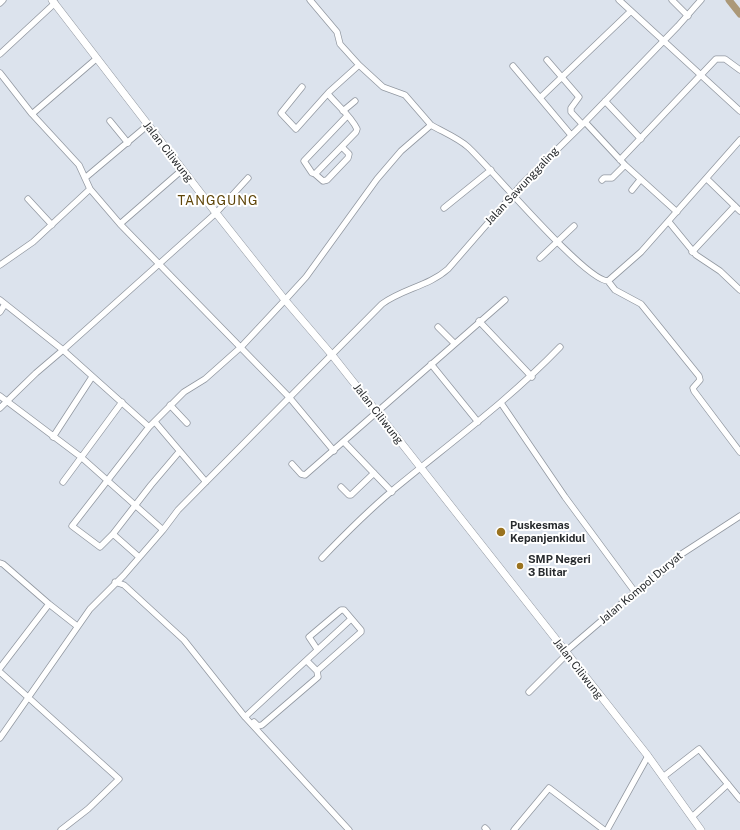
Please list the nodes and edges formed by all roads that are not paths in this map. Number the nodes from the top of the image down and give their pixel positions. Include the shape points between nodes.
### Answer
1 (310, 0) edge
2 (672, 0) edge
3 (701, 0) edge
4 (622, 1) edge
5 (54, 2) edge
6 (631, 11) junction
7 (688, 16) junction
8 (664, 40) junction
9 (0, 54) edge
10 (96, 59) junction
11 (547, 60) dead end
12 (359, 65) junction
13 (513, 66) dead end
14 (740, 70) edge
15 (0, 73) edge
16 (701, 74) junction
17 (562, 77) junction
18 (302, 86) dead end
19 (328, 94) junction
20 (540, 98) junction
21 (355, 101) dead end
22 (604, 102) junction
23 (740, 111) edge
24 (32, 114) junction
25 (345, 114) junction
26 (110, 121) dead end
27 (584, 123) junction
28 (148, 125) junction
29 (431, 125) junction
30 (571, 135) junction
31 (641, 139) junction
32 (740, 140) edge
33 (128, 143) junction
34 (342, 147) junction
35 (623, 163) junction
36 (182, 170) junction
37 (491, 170) junction
38 (315, 174) junction
39 (85, 178) junction
40 (248, 178) dead end
41 (707, 179) junction
42 (602, 180) dead end
43 (640, 180) junction
44 (90, 189) junction
45 (632, 190) dead end
46 (513, 195) junction
47 (28, 199) dead end
48 (735, 206) junction
49 (444, 208) dead end
50 (740, 211) edge
51 (677, 212) junction
52 (216, 213) junction
53 (669, 222) junction
54 (120, 224) junction
55 (52, 225) junction
56 (574, 226) dead end
57 (558, 242) junction
58 (692, 252) junction
59 (540, 258) dead end
60 (159, 262) junction
61 (0, 265) edge
62 (608, 281) junction
63 (739, 288) edge
64 (285, 300) junction
65 (505, 300) dead end
66 (2, 302) edge
67 (0, 312) edge
68 (479, 321) junction
69 (438, 327) dead end
70 (454, 343) junction
71 (241, 347) junction
72 (560, 347) dead end
73 (63, 350) junction
74 (332, 355) junction
75 (431, 364) junction
76 (92, 376) junction
77 (532, 376) junction
78 (0, 396) edge
79 (289, 397) junction
80 (7, 401) junction
81 (122, 402) junction
82 (501, 403) junction
83 (170, 405) junction
84 (0, 408) edge
85 (376, 413) junction
86 (155, 422) junction
87 (478, 422) junction
88 (187, 423) dead end
89 (149, 427) junction
90 (53, 437) junction
91 (344, 442) junction
92 (334, 451) junction
93 (180, 452) junction
94 (740, 452) edge
95 (81, 457) junction
96 (292, 464) dead end
97 (420, 468) junction
98 (374, 473) junction
99 (108, 480) junction
100 (63, 482) dead end
101 (206, 482) junction
102 (341, 487) dead end
103 (392, 492) junction
104 (136, 505) junction
105 (740, 516) edge
106 (163, 530) junction
107 (113, 534) junction
108 (139, 557) junction
109 (322, 558) dead end
110 (0, 564) edge
111 (124, 574) junction
112 (115, 582) junction
113 (124, 585) junction
114 (635, 592) junction
115 (48, 604) junction
116 (351, 619) junction
117 (77, 626) junction
118 (317, 649) junction
119 (566, 653) junction
120 (309, 660) junction
121 (0, 668) edge
122 (318, 670) junction
123 (0, 672) edge
124 (529, 692) dead end
125 (29, 697) junction
126 (246, 716) junction
127 (0, 738) edge
128 (648, 756) junction
129 (663, 777) junction
130 (728, 784) junction
131 (740, 799) edge
132 (692, 817) junction
133 (61, 830) edge
134 (349, 830) edge
135 (514, 830) edge
136 (604, 830) edge
137 (607, 830) edge
138 (701, 830) edge

1 - 12 street via 337,32 340,44
2 - 7 street
3 - 7 street, Jalan Sawunggaling
4 - 6 street
5 - 9 street
5 - 10 main road, Jalan Ciliwung
6 - 8 street
6 - 17 street
7 - 8 street, Jalan Sawunggaling
8 - 16 street
8 - 22 street, Jalan Sawunggaling
10 - 24 street
10 - 28 main road, Jalan Ciliwung
11 - 17 street
12 - 19 street
12 - 29 street via 383,87 405,95
13 - 20 street
14 - 16 street via 725,59 719,58
15 - 24 street
16 - 23 street
16 - 31 street
17 - 20 street
17 - 27 street via 579,97 571,112
18 - 19 street via 280,114 296,129
19 - 25 street
20 - 30 street
21 - 25 street
22 - 27 street, Jalan Sawunggaling
22 - 31 street
24 - 39 street via 79,165
25 - 34 street via 358,129
25 - 38 street via 304,161
26 - 33 street
27 - 30 street, Jalan Sawunggaling
27 - 35 street
28 - 33 street
28 - 36 main road, Jalan Ciliwung
29 - 37 street via 461,142
29 - 64 street via 401,151 377,179 306,277
30 - 46 street, Jalan Sawunggaling
31 - 35 street
32 - 41 street
33 - 39 street
34 - 38 street
34 - 38 street via 349,154 348,158 327,180 323,181
35 - 42 street via 612,178
35 - 43 street
36 - 52 main road, Jalan Ciliwung
36 - 54 street
37 - 46 street
37 - 49 street
39 - 44 street
40 - 52 street
41 - 48 street
41 - 51 street
43 - 45 street
43 - 51 street
44 - 54 street
44 - 55 street
46 - 57 street
46 - 74 street, Jalan Sawunggaling via 453,263 435,279 385,302
47 - 55 street
48 - 50 street
48 - 58 street
51 - 53 street
52 - 60 street
52 - 64 main road, Jalan Ciliwung
53 - 58 street
53 - 62 street via 641,252
54 - 60 street
55 - 61 street via 21,252
56 - 57 street
57 - 59 street
57 - 62 street via 587,270 601,280
58 - 63 street
60 - 71 street
60 - 73 street
62 - 94 street via 616,290 638,301 699,376 700,380 694,391
64 - 71 street
64 - 74 main road, Jalan Ciliwung
65 - 68 street
66 - 67 street
66 - 73 street
68 - 70 street
68 - 77 street
69 - 70 street
70 - 75 street
71 - 79 street
71 - 83 street via 205,379 184,392
72 - 77 street
73 - 76 street
73 - 80 street
74 - 79 street, Jalan Sawunggaling
74 - 85 main road, Jalan Ciliwung
75 - 85 street
75 - 87 street
76 - 81 street
76 - 90 street
77 - 82 street
78 - 80 street
79 - 92 street
79 - 101 street, Jalan Sawunggaling
80 - 84 street
80 - 90 street
81 - 89 street
81 - 95 street
82 - 87 street
82 - 114 street via 564,497
83 - 86 street
83 - 88 street
85 - 91 street
85 - 97 main road, Jalan Ciliwung
86 - 89 street
86 - 93 street
87 - 97 street
89 - 99 street
90 - 95 street
91 - 92 street
91 - 98 street
92 - 96 street via 304,476
93 - 101 street
93 - 104 street
95 - 99 street
95 - 100 street
97 - 103 street
97 - 119 main road, Jalan Ciliwung
98 - 102 street via 351,495
98 - 103 street
99 - 104 street
99 - 107 street via 72,526 100,547
101 - 106 street, Jalan Sawunggaling via 178,510
103 - 109 street
104 - 106 street
104 - 107 street
105 - 114 street, Jalan Kompol Duryat via 677,557
106 - 108 street, Jalan Sawunggaling
107 - 108 street
108 - 111 street, Jalan Sawunggaling
110 - 115 street
111 - 112 street, Jalan Sawunggaling
111 - 113 street
112 - 113 street
112 - 117 street, Jalan Sawunggaling
113 - 126 street via 184,640
114 - 119 street, Jalan Kompol Duryat
115 - 117 street
115 - 121 street
116 - 118 street
116 - 118 street via 344,610 341,610 309,637
116 - 122 street via 361,632
117 - 125 street, Jalan Sawunggaling
118 - 120 street
119 - 124 street, Jalan Kompol Duryat
119 - 128 main road, Jalan Ciliwung
120 - 122 street
120 - 126 street
122 - 126 street via 318,677 262,725 257,726
123 - 125 street
125 - 127 street, Jalan Sawunggaling
125 - 133 street via 119,779 88,809
126 - 134 street
128 - 129 main road, Jalan Ciliwung
128 - 137 street
129 - 130 street via 700,750
129 - 132 main road, Jalan Ciliwung
130 - 131 street
130 - 132 street
132 - 138 main road, Jalan Ciliwung
135 - 136 street via 549,788

